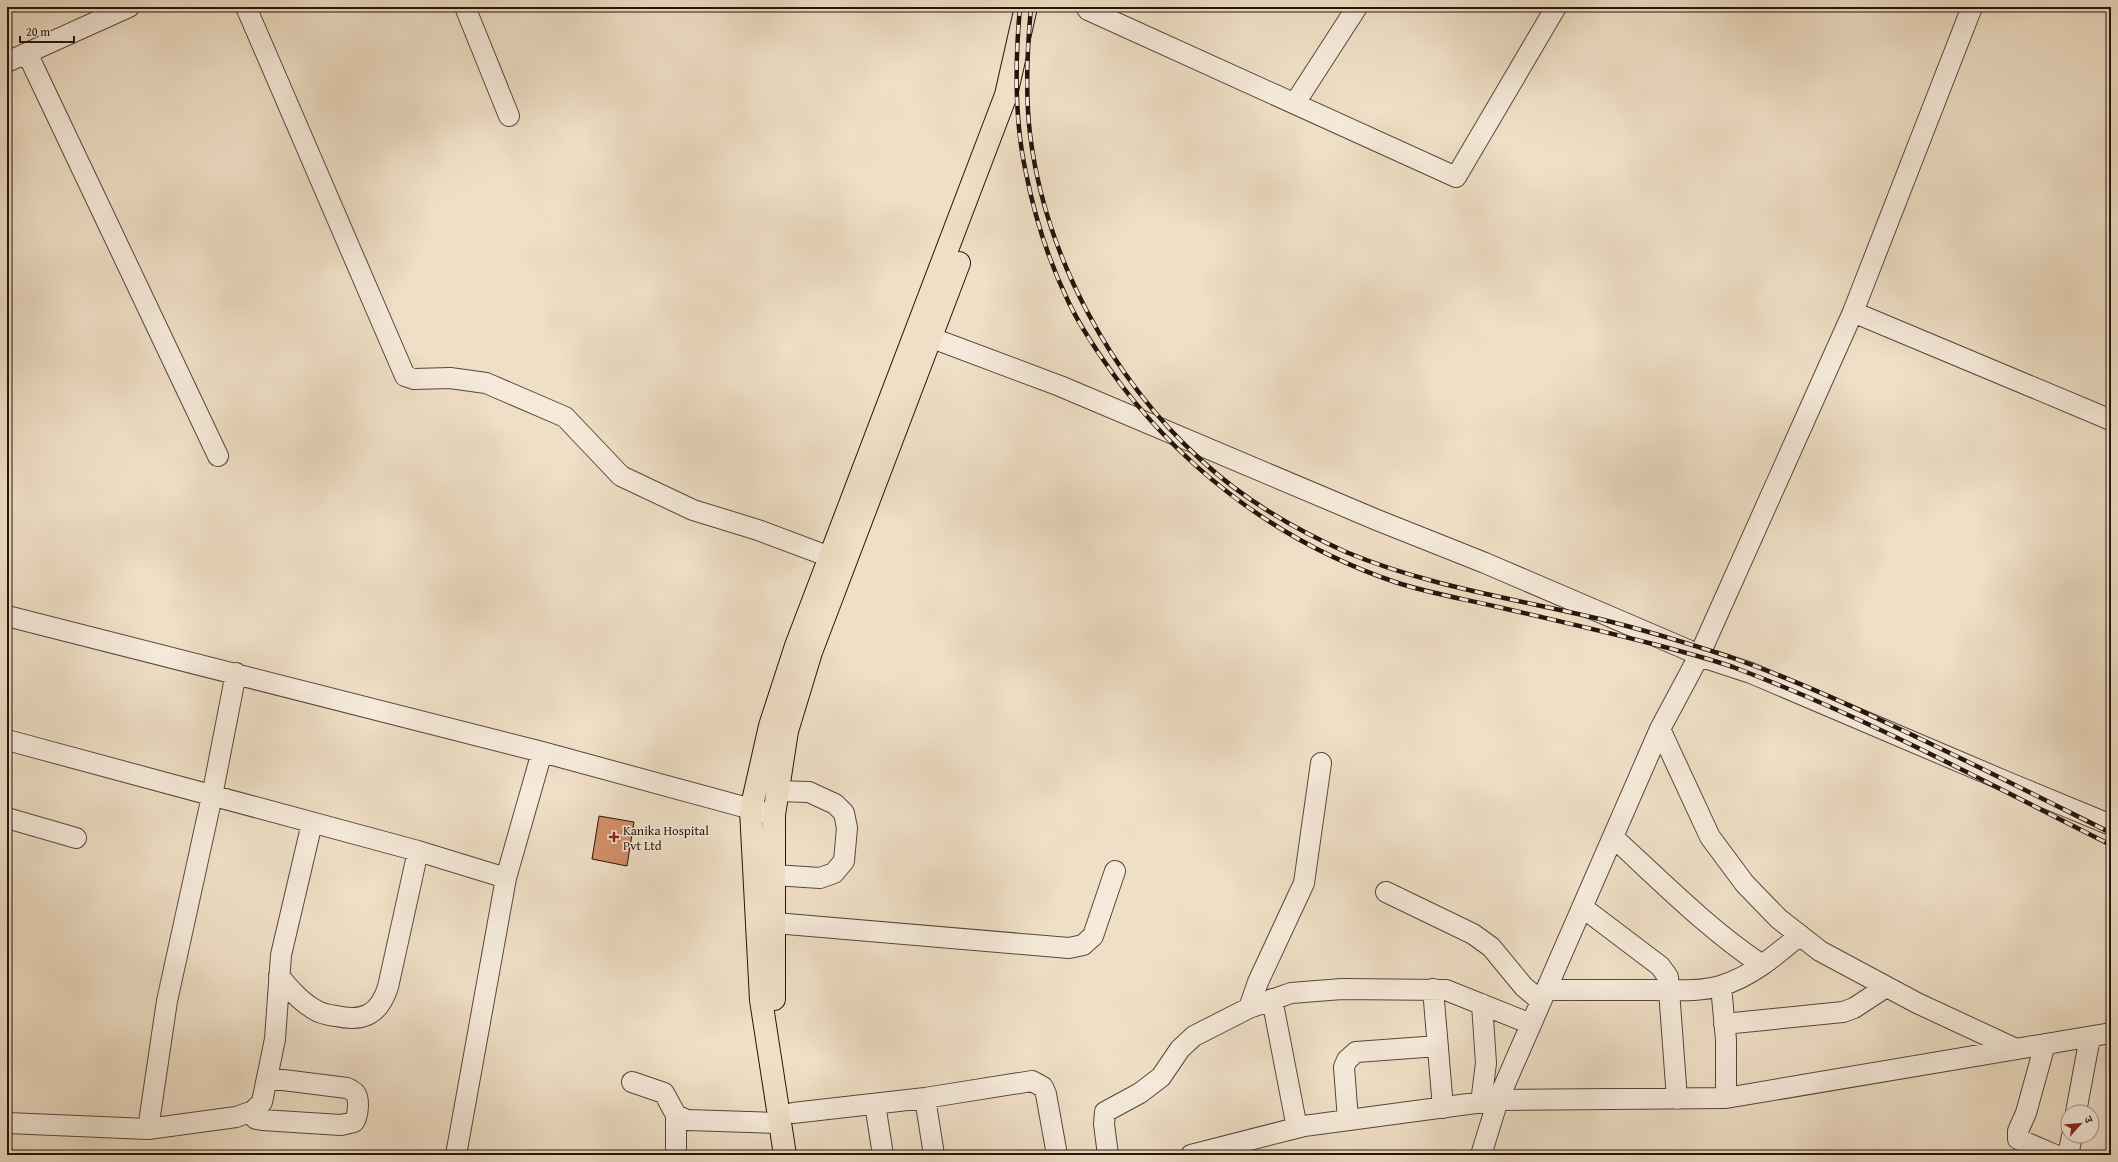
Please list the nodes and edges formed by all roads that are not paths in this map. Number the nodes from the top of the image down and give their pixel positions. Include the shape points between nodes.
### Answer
1 (129, 7) edge
2 (246, 7) edge
3 (465, 7) edge
4 (1026, 7) edge
5 (1041, 7) edge
6 (1086, 7) edge
7 (1357, 7) edge
8 (1556, 7) edge
9 (1972, 7) edge
10 (28, 53) junction
11 (7, 62) edge
12 (1295, 103) junction
13 (508, 116) dead end
14 (1853, 312) junction
15 (923, 335) junction
16 (2111, 420) edge
17 (218, 456) dead end
18 (849, 530) junction
19 (830, 557) junction
20 (7, 616) edge
21 (1699, 656) junction
22 (236, 673) junction
23 (1660, 729) junction
24 (7, 740) edge
25 (542, 752) junction
26 (1321, 763) dead end
27 (778, 791) junction
28 (212, 796) junction
29 (752, 810) junction
30 (774, 815) junction
31 (7, 818) edge
32 (312, 823) junction
33 (2111, 824) edge
34 (1613, 837) junction
35 (76, 838) dead end
36 (418, 851) junction
37 (1115, 871) dead end
38 (774, 875) junction
39 (506, 878) junction
40 (1386, 892) dead end
41 (1582, 907) junction
42 (765, 924) junction
43 (1800, 935) junction
44 (1762, 965) junction
45 (279, 976) junction
46 (1721, 986) junction
47 (1886, 987) junction
48 (1433, 989) junction
49 (1669, 990) junction
50 (1544, 995) junction
51 (1272, 1000) junction
52 (1482, 1004) junction
53 (1249, 1008) junction
54 (1531, 1024) junction
55 (1724, 1024) junction
56 (2111, 1033) edge
57 (2090, 1037) junction
58 (2045, 1044) junction
59 (1438, 1046) junction
60 (2016, 1049) junction
61 (267, 1078) junction
62 (632, 1082) dead end
63 (925, 1098) junction
64 (1726, 1098) junction
65 (1677, 1099) junction
66 (1489, 1102) junction
67 (876, 1104) junction
68 (2077, 1104) edge
69 (1443, 1108) junction
70 (250, 1113) junction
71 (676, 1115) junction
72 (786, 1118) junction
73 (1348, 1120) junction
74 (7, 1123) edge
75 (1297, 1128) junction
76 (148, 1129) junction
77 (2070, 1144) edge
78 (456, 1155) edge
79 (676, 1155) edge
80 (785, 1155) edge
81 (800, 1155) edge
82 (883, 1155) edge
83 (934, 1155) edge
84 (1057, 1155) edge
85 (1108, 1155) edge
86 (1191, 1155) edge
87 (1481, 1155) edge
88 (2055, 1155) edge
89 (2068, 1155) edge

1 - 10 street
2 - 19 street via 405,376 414,379 450,378 486,383 565,417 621,476 693,510 758,530
3 - 13 street
4 - 15 main road via 1006,96
5 - 15 main road via 1019,104
6 - 12 street
7 - 12 street
8 - 12 street via 1456,177
9 - 14 street
10 - 11 street
10 - 17 street
14 - 16 street
14 - 21 street
15 - 18 main road
15 - 21 street via 1074,392 1485,563
18 - 19 main road
18 - 27 main road via 788,731
19 - 29 main road via 796,646 770,726
20 - 22 street
21 - 23 street
21 - 33 street via 1751,672
22 - 25 street
22 - 28 street
23 - 34 street
23 - 43 street via 1710,837 1745,884 1779,919
24 - 28 street
25 - 29 street
25 - 39 street
26 - 53 street via 1304,883 1258,982
27 - 30 main road
27 - 38 street via 808,792 835,804 844,813 847,828 844,860 834,873 820,878
28 - 32 street
28 - 76 street via 167,1001
29 - 30 street
29 - 42 main road
30 - 38 main road
31 - 35 street
32 - 36 street
32 - 45 street via 280,955
34 - 41 street
34 - 44 street via 1722,936
36 - 39 street
36 - 45 street via 388,987 385,997 374,1010 358,1019 322,1013 297,996
37 - 42 street via 1093,936 1083,945 1069,948
38 - 42 main road
39 - 78 street
40 - 50 street via 1473,934 1483,941 1524,987
41 - 49 street via 1660,966 1668,977
41 - 50 street
42 - 72 main road via 761,1000
43 - 44 street
43 - 47 street via 1820,951
44 - 46 street
45 - 61 street via 275,1039
46 - 49 street
46 - 55 street
47 - 55 street via 1854,1008 1843,1012
47 - 60 street
48 - 51 street via 1312,990 1291,992
48 - 52 street via 1446,990
48 - 59 street
49 - 50 street
49 - 65 street
50 - 54 street
51 - 53 street
51 - 75 street
52 - 54 street
52 - 66 street
53 - 85 street via 1186,1042 1161,1078 1105,1112
54 - 66 street
55 - 64 street
56 - 57 street
57 - 58 street
57 - 68 street
58 - 60 street
58 - 88 street via 2026,1113 2017,1134 2018,1139 2025,1143
59 - 69 street
59 - 73 street via 1356,1052 1351,1056 1344,1066
60 - 64 street
61 - 70 street via 262,1102
61 - 70 street via 347,1088 355,1093 357,1098 356,1118 354,1122 341,1125 262,1120 256,1119
62 - 71 street via 664,1093
63 - 67 street
63 - 83 street
63 - 84 street via 1032,1081 1043,1087 1046,1094
64 - 65 street
65 - 66 street
66 - 69 street
66 - 87 street
67 - 72 street
67 - 82 street
69 - 73 street
70 - 76 street
71 - 72 street via 687,1120
71 - 79 street
72 - 80 main road
72 - 81 main road
73 - 75 street
74 - 76 street
75 - 86 street
77 - 89 street

